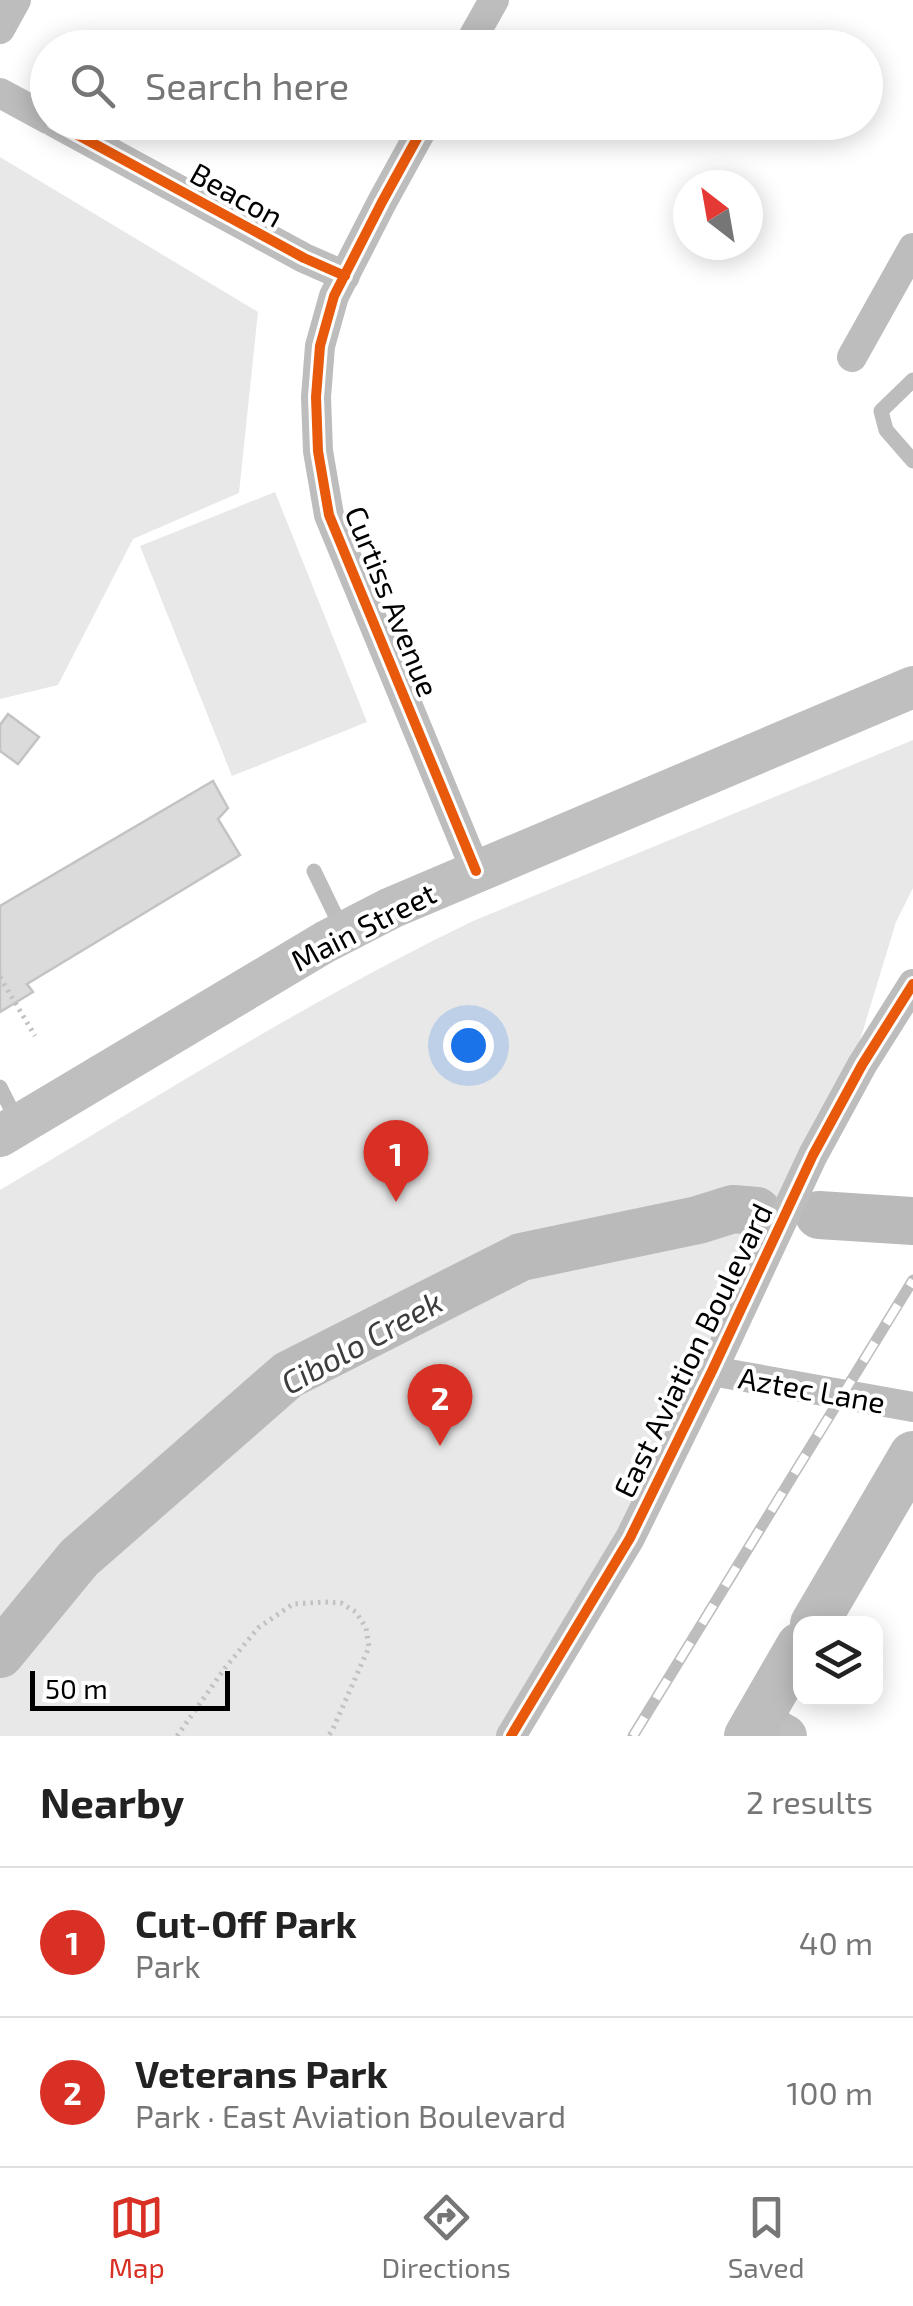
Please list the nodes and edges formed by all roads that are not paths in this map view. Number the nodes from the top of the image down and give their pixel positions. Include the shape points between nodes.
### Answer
1 (16, 0) edge
2 (494, 0) edge
3 (0, 29) edge
4 (477, 30) edge
5 (0, 93) edge
6 (30, 109) edge
7 (86, 140) edge
8 (416, 140) edge
9 (913, 248) edge
10 (344, 276) junction
11 (852, 356) dead end
12 (913, 380) edge
13 (913, 461) edge
14 (913, 687) edge
15 (476, 870) junction
16 (314, 872) dead end
17 (344, 932) junction
18 (913, 984) edge
19 (0, 1086) edge
20 (9, 1131) edge
21 (712, 1371) junction
22 (913, 1407) edge
23 (913, 1455) edge
24 (819, 1616) edge
25 (793, 1662) edge
26 (764, 1730) edge
27 (511, 1736) edge

1 - 3 street
2 - 4 street
5 - 6 street, Beacon
7 - 10 street, Beacon
8 - 10 street, Curtiss Avenue
9 - 11 street
10 - 15 street, Curtiss Avenue via 320,346 316,397 329,515
12 - 13 lane via 882,411 886,430
14 - 15 main road, Main Street
15 - 17 main road, Main Street
16 - 17 lane
17 - 20 main road, Main Street
18 - 21 street, East Aviation Boulevard via 813,1155
19 - 20 lane
21 - 22 street, Aztec Lane
21 - 27 street, East Aviation Boulevard via 630,1538
23 - 24 main road
25 - 26 main road

